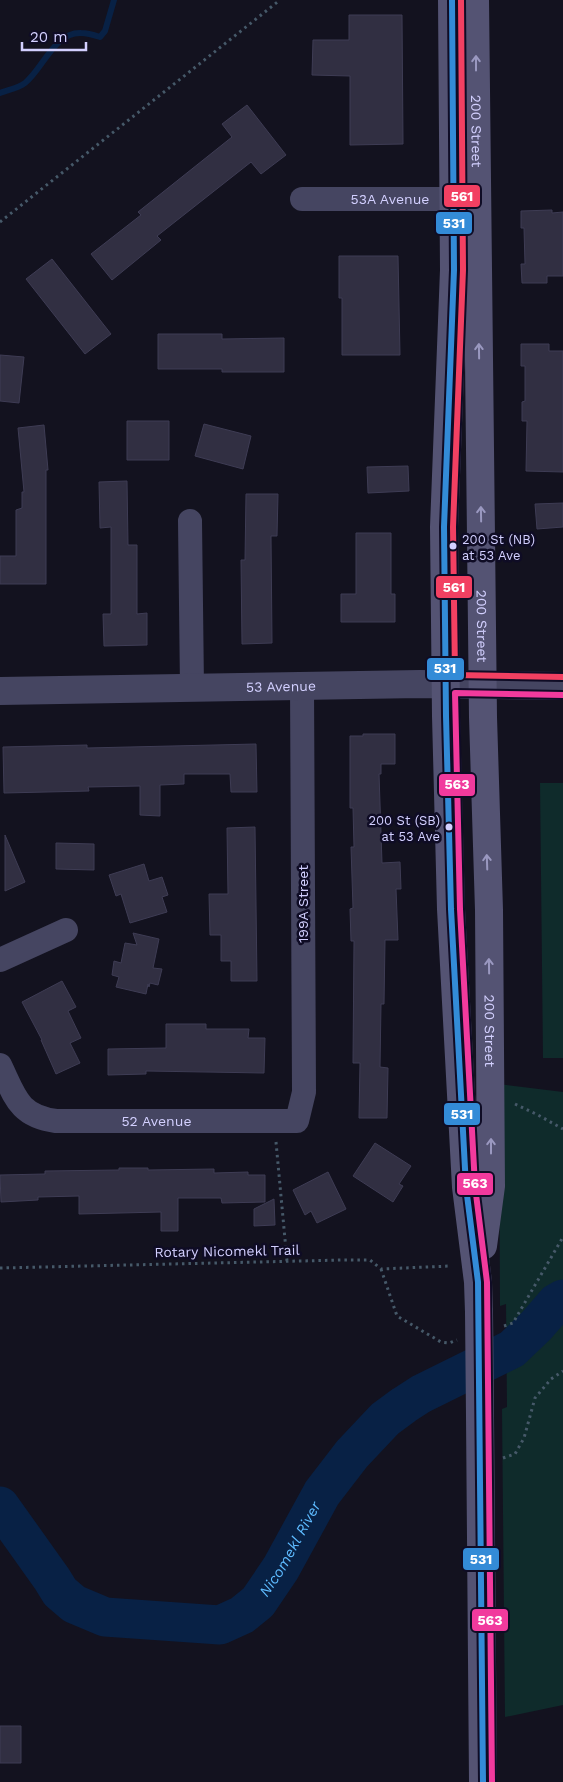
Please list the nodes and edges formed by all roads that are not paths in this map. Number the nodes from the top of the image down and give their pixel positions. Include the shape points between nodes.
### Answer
1 (452, 0) edge
2 (475, 0) edge
3 (302, 199) dead end
4 (466, 199) junction
5 (190, 521) dead end
6 (446, 684) junction
7 (483, 685) junction
8 (302, 686) junction
9 (563, 686) edge
10 (192, 688) junction
11 (0, 692) edge
12 (66, 930) dead end
13 (0, 960) edge
14 (0, 1065) edge
15 (297, 1121) joint
16 (478, 1282) junction
17 (483, 1782) edge

1 - 4 main road, 200 Street
4 -> 2 main road, 200 Street
3 - 4 street, 53A Avenue
4 - 6 main road, 200 Street via 454,270 444,527
7 -> 4 main road, 200 Street
5 - 10 street
6 - 7 street, 53 Avenue
6 - 8 street, 53 Avenue
6 - 16 main road, 200 Street via 451,919 466,1187
7 - 9 street, 53 Avenue
16 -> 7 main road, 200 Street via 491,1186
8 - 10 street, 53 Avenue
8 - 15 street, 199A Street via 304,1092
10 - 11 street, 53 Avenue
12 - 13 street
14 - 15 street, 52 Avenue via 20,1105 36,1117 56,1121
16 - 17 main road, 200 Street, bridge

